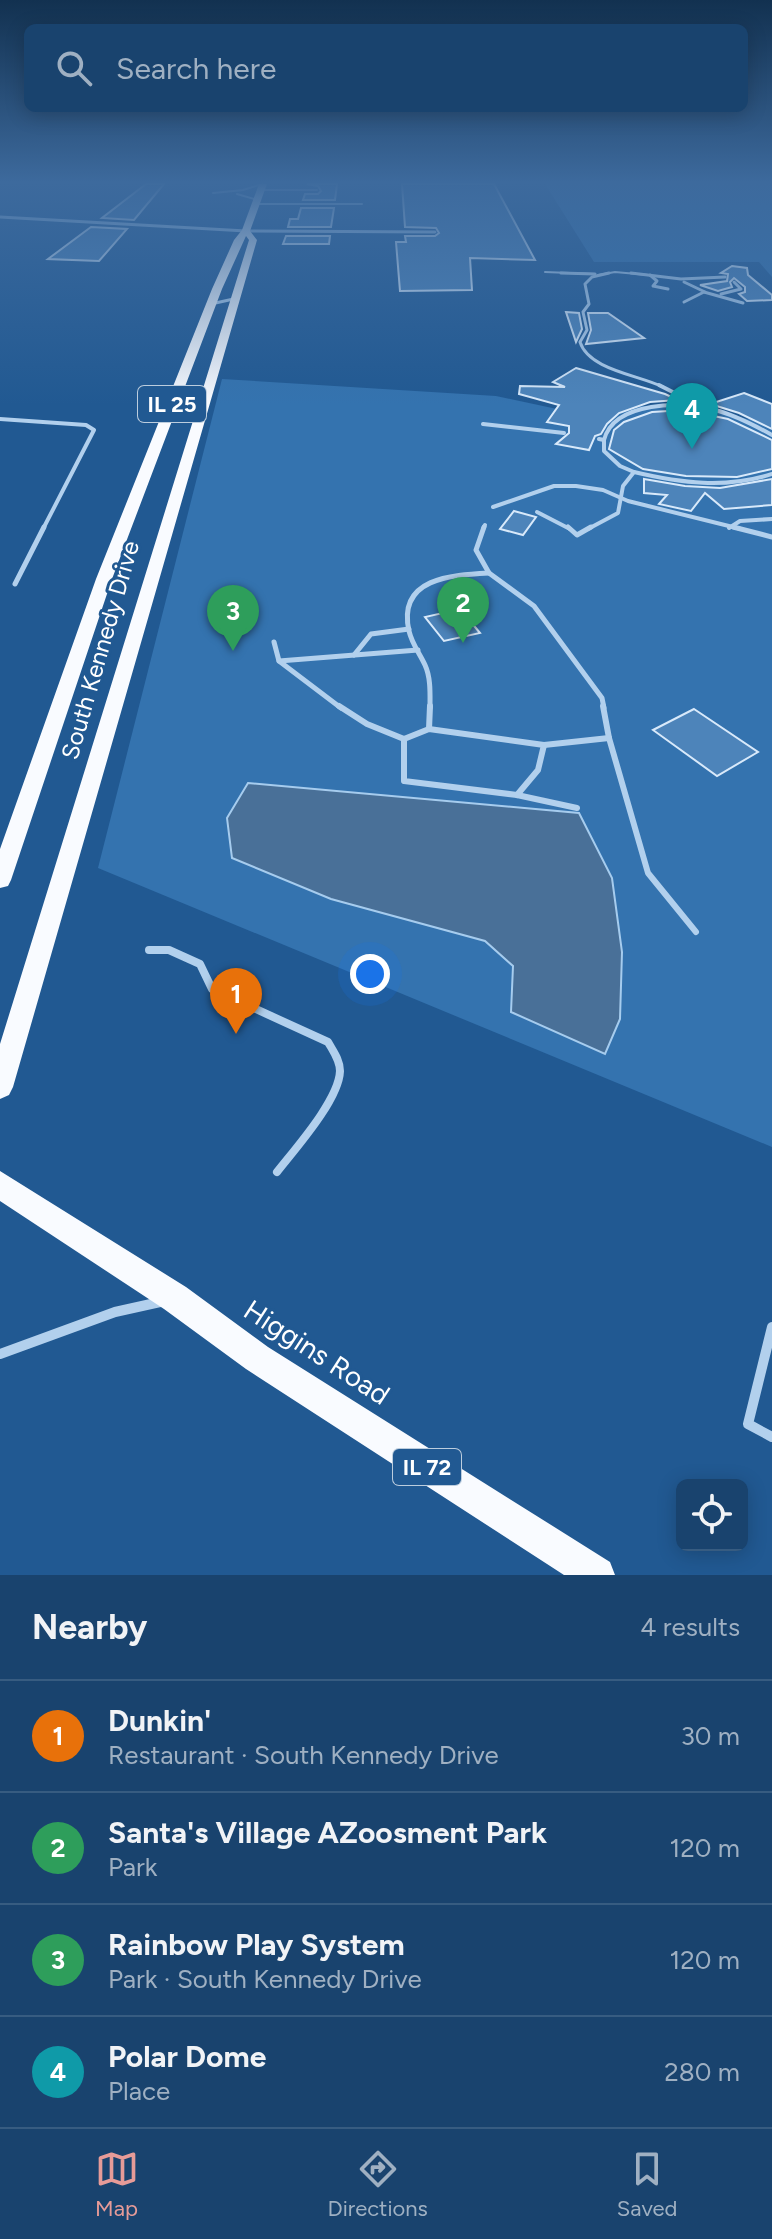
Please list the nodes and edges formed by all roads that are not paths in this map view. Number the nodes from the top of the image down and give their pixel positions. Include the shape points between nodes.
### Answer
1 (231, 258) edge
2 (248, 258) edge
3 (545, 272) dead end
4 (647, 273) junction
5 (599, 274) junction
6 (606, 274) junction
7 (725, 277) dead end
8 (673, 278) junction
9 (614, 279) dead end
10 (734, 282) dead end
11 (668, 289) dead end
12 (705, 292) junction
13 (718, 294) junction
14 (238, 298) junction
15 (684, 302) dead end
16 (743, 303) dead end
17 (211, 304) junction
18 (704, 408) junction
19 (0, 419) edge
20 (483, 424) dead end
21 (564, 433) dead end
22 (772, 435) edge
23 (634, 472) junction
24 (772, 474) edge
25 (620, 498) junction
26 (493, 507) dead end
27 (537, 512) dead end
28 (772, 519) edge
29 (485, 525) dead end
30 (729, 528) junction
31 (772, 537) edge
32 (489, 573) junction
33 (15, 584) dead end
34 (409, 629) junction
35 (274, 642) dead end
36 (418, 650) junction
37 (354, 655) junction
38 (279, 661) junction
39 (429, 729) junction
40 (609, 738) junction
41 (404, 739) junction
42 (544, 745) junction
43 (517, 795) junction
44 (577, 808) dead end
45 (0, 880) edge
46 (696, 932) dead end
47 (149, 950) dead end
48 (0, 1087) edge
49 (277, 1172) dead end
50 (0, 1185) edge
51 (175, 1298) junction
52 (772, 1327) edge
53 (0, 1354) edge
54 (772, 1437) edge
55 (597, 1575) edge

1 - 17 main road, South Kennedy Drive / IL 25
2 - 14 main road, South Kennedy Drive / IL 25
3 - 5 lane
4 - 6 lane
4 - 8 lane
4 - 11 lane via 656,279 654,287
5 - 6 lane
5 - 18 lane via 585,284 589,304 583,312 583,351
6 - 9 lane
7 - 8 lane
8 - 12 lane
10 - 13 lane via 741,290
12 - 13 lane
12 - 15 lane via 693,293
13 - 16 lane
14 - 17 lane
14 - 48 main road, South Kennedy Drive / IL 25
17 - 45 main road, South Kennedy Drive / IL 25 via 104,579
18 - 22 lane
18 - 23 lane via 636,412 616,419 602,440 604,451
19 - 33 lane via 86,425 94,430
20 - 21 lane
23 - 24 lane via 710,484
23 - 25 lane
25 - 26 lane via 603,490 554,486
25 - 27 lane via 618,513 577,535
25 - 30 lane
28 - 30 lane via 740,521
29 - 32 lane via 476,550
30 - 31 lane
32 - 34 lane via 436,579 420,587 411,600
32 - 40 lane via 534,606 602,698
34 - 36 lane
34 - 37 lane via 371,634
35 - 38 lane
36 - 37 lane
36 - 39 lane via 428,673
37 - 38 lane
38 - 41 lane via 373,730
39 - 41 lane
39 - 42 lane
40 - 42 lane
40 - 46 lane via 648,873
41 - 43 lane via 404,781
42 - 43 lane via 538,770
43 - 44 lane
47 - 49 lane via 169,950 200,964 212,989 328,1042 338,1058 340,1075 306,1136
50 - 51 main road, Higgins Road / IL 72
51 - 53 lane via 115,1312
51 - 55 main road, Higgins Road / IL 72 via 257,1358
52 - 54 lane via 748,1424

